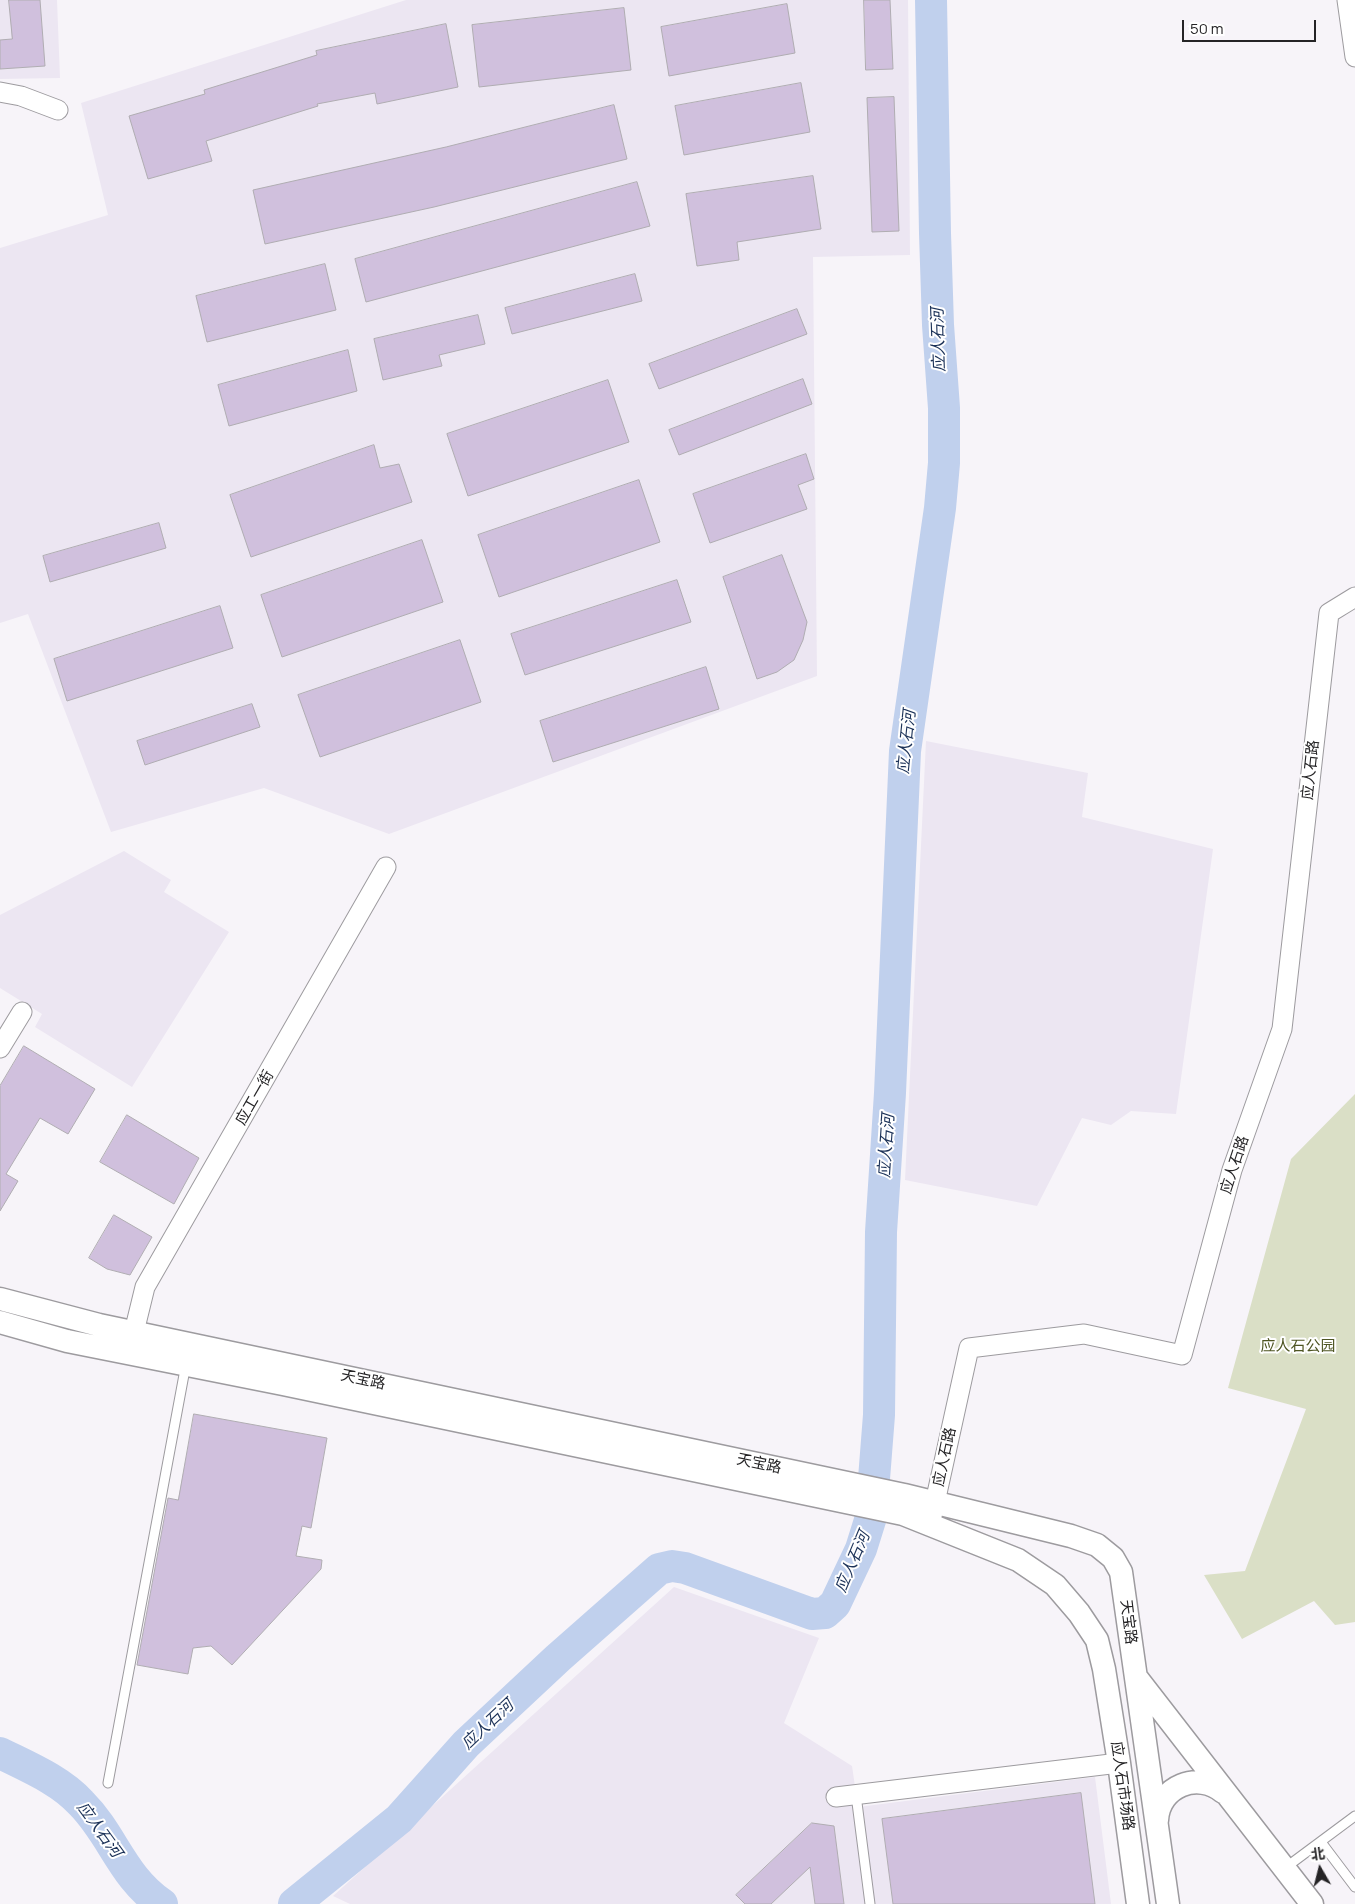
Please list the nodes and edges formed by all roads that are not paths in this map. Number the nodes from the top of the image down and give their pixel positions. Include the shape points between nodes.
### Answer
1 (1347, 0) edge
2 (1355, 58) edge
3 (0, 92) edge
4 (58, 110) dead end
5 (1355, 597) edge
6 (386, 867) dead end
7 (22, 1012) dead end
8 (0, 1048) edge
9 (0, 1298) edge
10 (0, 1322) edge
11 (134, 1332) junction
12 (186, 1364) junction
13 (839, 1491) junction
14 (935, 1502) junction
15 (903, 1505) junction
16 (930, 1524) junction
17 (1104, 1669) joint
18 (1135, 1677) junction
19 (1119, 1763) junction
20 (108, 1782) dead end
21 (856, 1795) junction
22 (1228, 1796) junction
23 (836, 1797) dead end
24 (1355, 1816) edge
25 (1156, 1825) junction
26 (1321, 1842) junction
27 (1285, 1868) junction
28 (1355, 1887) edge
29 (870, 1904) edge
30 (1138, 1904) edge
31 (1168, 1904) edge
32 (1312, 1904) edge

1 - 2 street
3 - 4 street via 22,96
5 - 14 street, 应人石路 via 1329,613 1282,1029 1232,1170 1182,1355 1084,1334 969,1348
6 - 11 street, 应工一街 via 145,1287
7 - 8 street
9 - 11 street, 天宝路
10 - 12 street, 天宝路 via 67,1341
11 - 13 street, 天宝路
12 - 13 street, 天宝路
12 - 20 lane
13 - 15 street, 天宝路
14 - 15 street, 天宝路
14 - 16 street, 应人石路
14 - 18 street, 天宝路 via 1071,1536 1097,1545 1113,1558 1121,1572
15 - 16 street, 天宝路
16 - 17 street, 天宝路 via 1018,1560 1055,1585 1097,1640
17 - 19 street, 应人石市场路
18 - 22 street
18 - 25 street, 应人石市场路
19 - 21 street
19 - 30 street, 应人石市场路
21 - 23 street
21 - 29 lane
22 - 25 street via 1207,1783 1180,1785 1162,1801
22 - 27 street
24 - 26 lane
25 - 31 street, 应人石市场路
26 - 27 lane
26 - 28 lane
27 - 32 street

